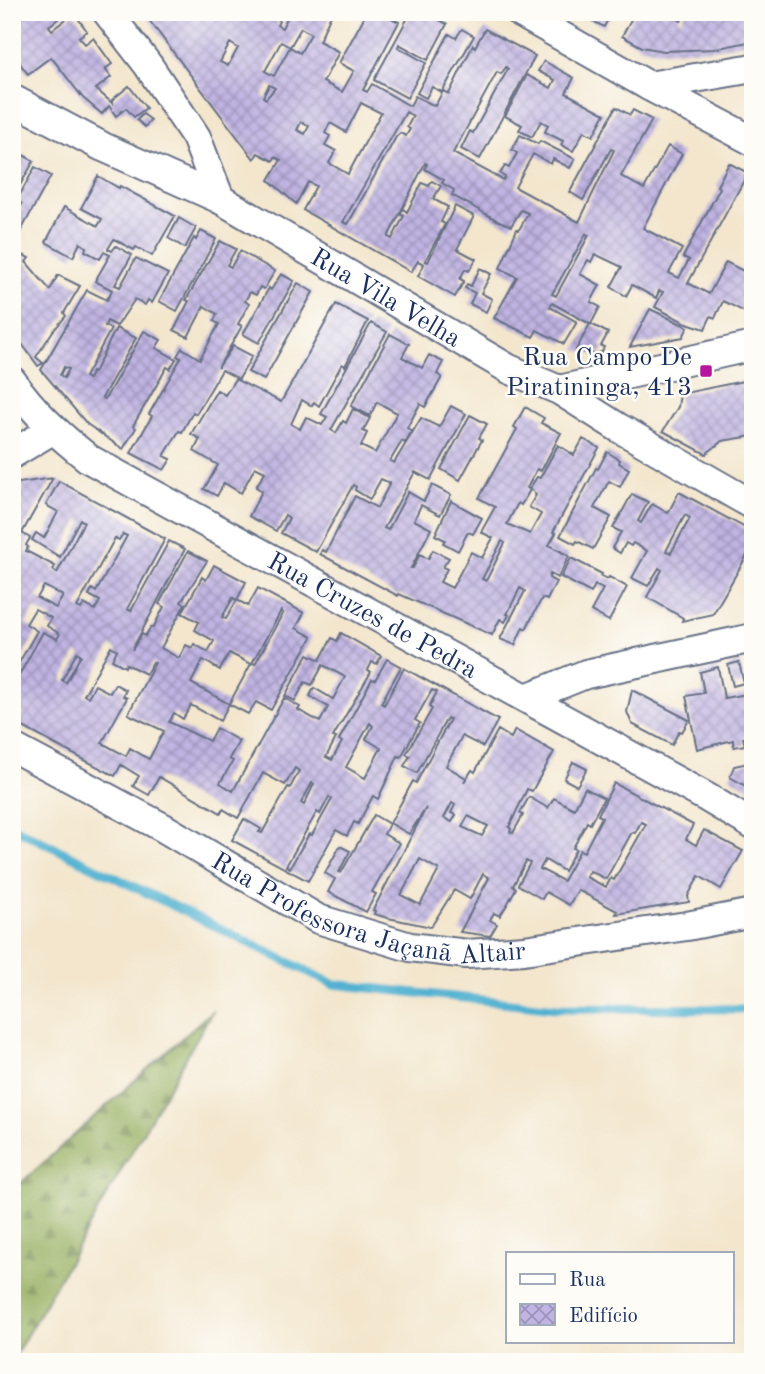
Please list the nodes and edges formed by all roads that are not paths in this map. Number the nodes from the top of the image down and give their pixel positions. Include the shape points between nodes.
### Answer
1 (107, 12) edge
2 (519, 12) edge
3 (753, 68) edge
4 (649, 86) junction
5 (12, 99) edge
6 (753, 141) edge
7 (220, 199) junction
8 (753, 346) edge
9 (12, 381) edge
10 (559, 390) junction
11 (52, 430) junction
12 (12, 454) edge
13 (753, 505) edge
14 (753, 638) edge
15 (526, 698) junction
16 (12, 747) edge
17 (753, 825) edge
18 (753, 913) edge

1 - 7 street via 196,137
2 - 4 street
3 - 4 street
4 - 6 street
5 - 7 street, Rua Vila Velha via 103,147
7 - 10 street, Rua Vila Velha via 509,369
8 - 10 street
9 - 11 street, Rua Cruzes de Pedra
10 - 13 street, Rua Vila Velha
11 - 12 street
11 - 15 street, Rua Cruzes de Pedra via 89,459
14 - 15 street via 586,674
15 - 17 street, Rua Cruzes de Pedra
16 - 18 street, Rua Professora Jaçanã Altair via 162,827 318,919 410,947 467,954 524,950

